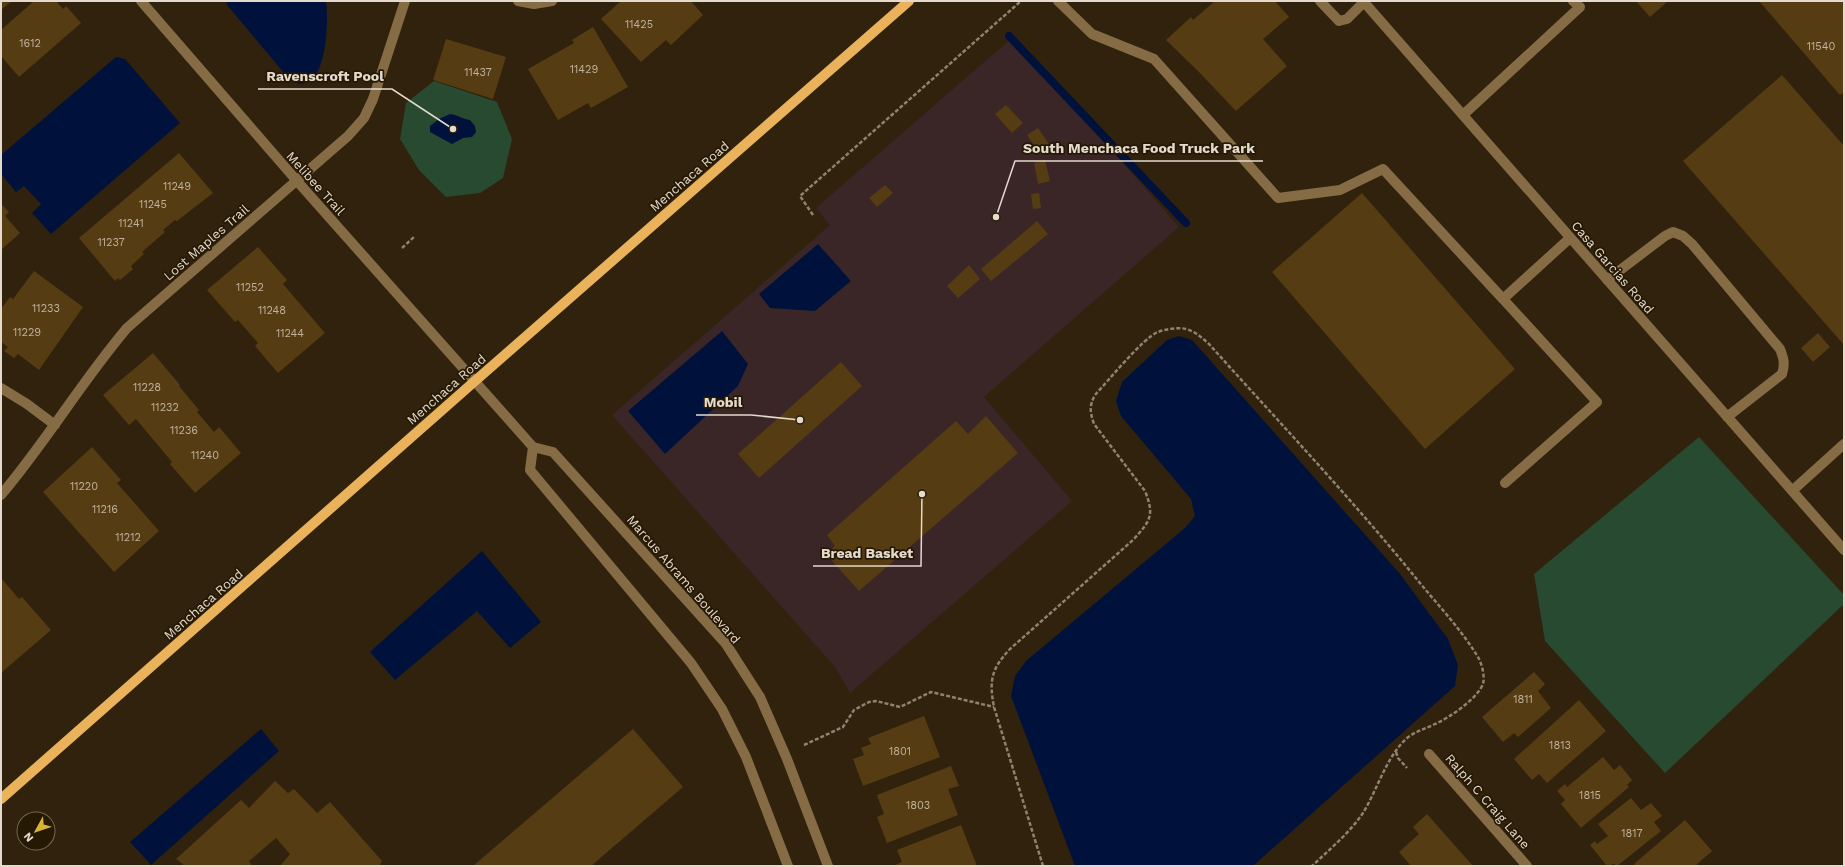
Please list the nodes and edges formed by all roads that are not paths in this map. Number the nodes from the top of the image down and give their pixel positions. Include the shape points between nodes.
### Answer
1 (141, 1) edge
2 (405, 1) edge
3 (518, 1) edge
4 (552, 1) edge
5 (909, 1) edge
6 (1058, 1) edge
7 (1320, 1) edge
8 (1573, 1) edge
9 (1363, 2) edge
10 (1463, 115) junction
11 (297, 181) junction
12 (1570, 238) junction
13 (1607, 280) junction
14 (1503, 299) junction
15 (475, 381) junction
16 (1, 388) edge
17 (1727, 417) junction
18 (55, 425) junction
19 (1844, 444) edge
20 (533, 447) junction
21 (1505, 483) dead end
22 (1792, 491) junction
23 (1, 495) edge
24 (1844, 550) edge
25 (1429, 754) dead end
26 (1, 799) edge
27 (788, 866) edge
28 (828, 866) edge
29 (1528, 866) edge

1 - 11 street, Melibee Trail
2 - 11 street, Lost Maples Trail via 373,99 364,118 348,136
3 - 4 street via 534,4
5 - 15 main road, Menchaca Road
6 - 14 street via 1092,34 1154,59 1278,198 1340,190 1383,168
7 - 9 street via 1339,21 1346,19
8 - 10 street via 1580,7
9 - 10 street, Casa Garcias Road
10 - 12 street, Casa Garcias Road
11 - 15 street, Melibee Trail
11 - 18 street, Lost Maples Trail via 127,328 105,354
12 - 13 street, Casa Garcias Road
12 - 14 street
13 - 17 street, Casa Garcias Road
13 - 17 street via 1673,232 1692,244 1780,349 1784,358 1782,374
14 - 21 street via 1597,402
15 - 20 street
15 - 26 main road, Menchaca Road
16 - 18 street
17 - 22 street, Casa Garcias Road
18 - 23 street, Lost Maples Trail
19 - 22 street
20 - 27 street via 530,470 691,663 722,709 746,757
20 - 28 street, Marcus Abrams Boulevard via 553,452 726,644 760,697
22 - 24 street, Casa Garcias Road
25 - 29 street, Ralph C Craig Lane

